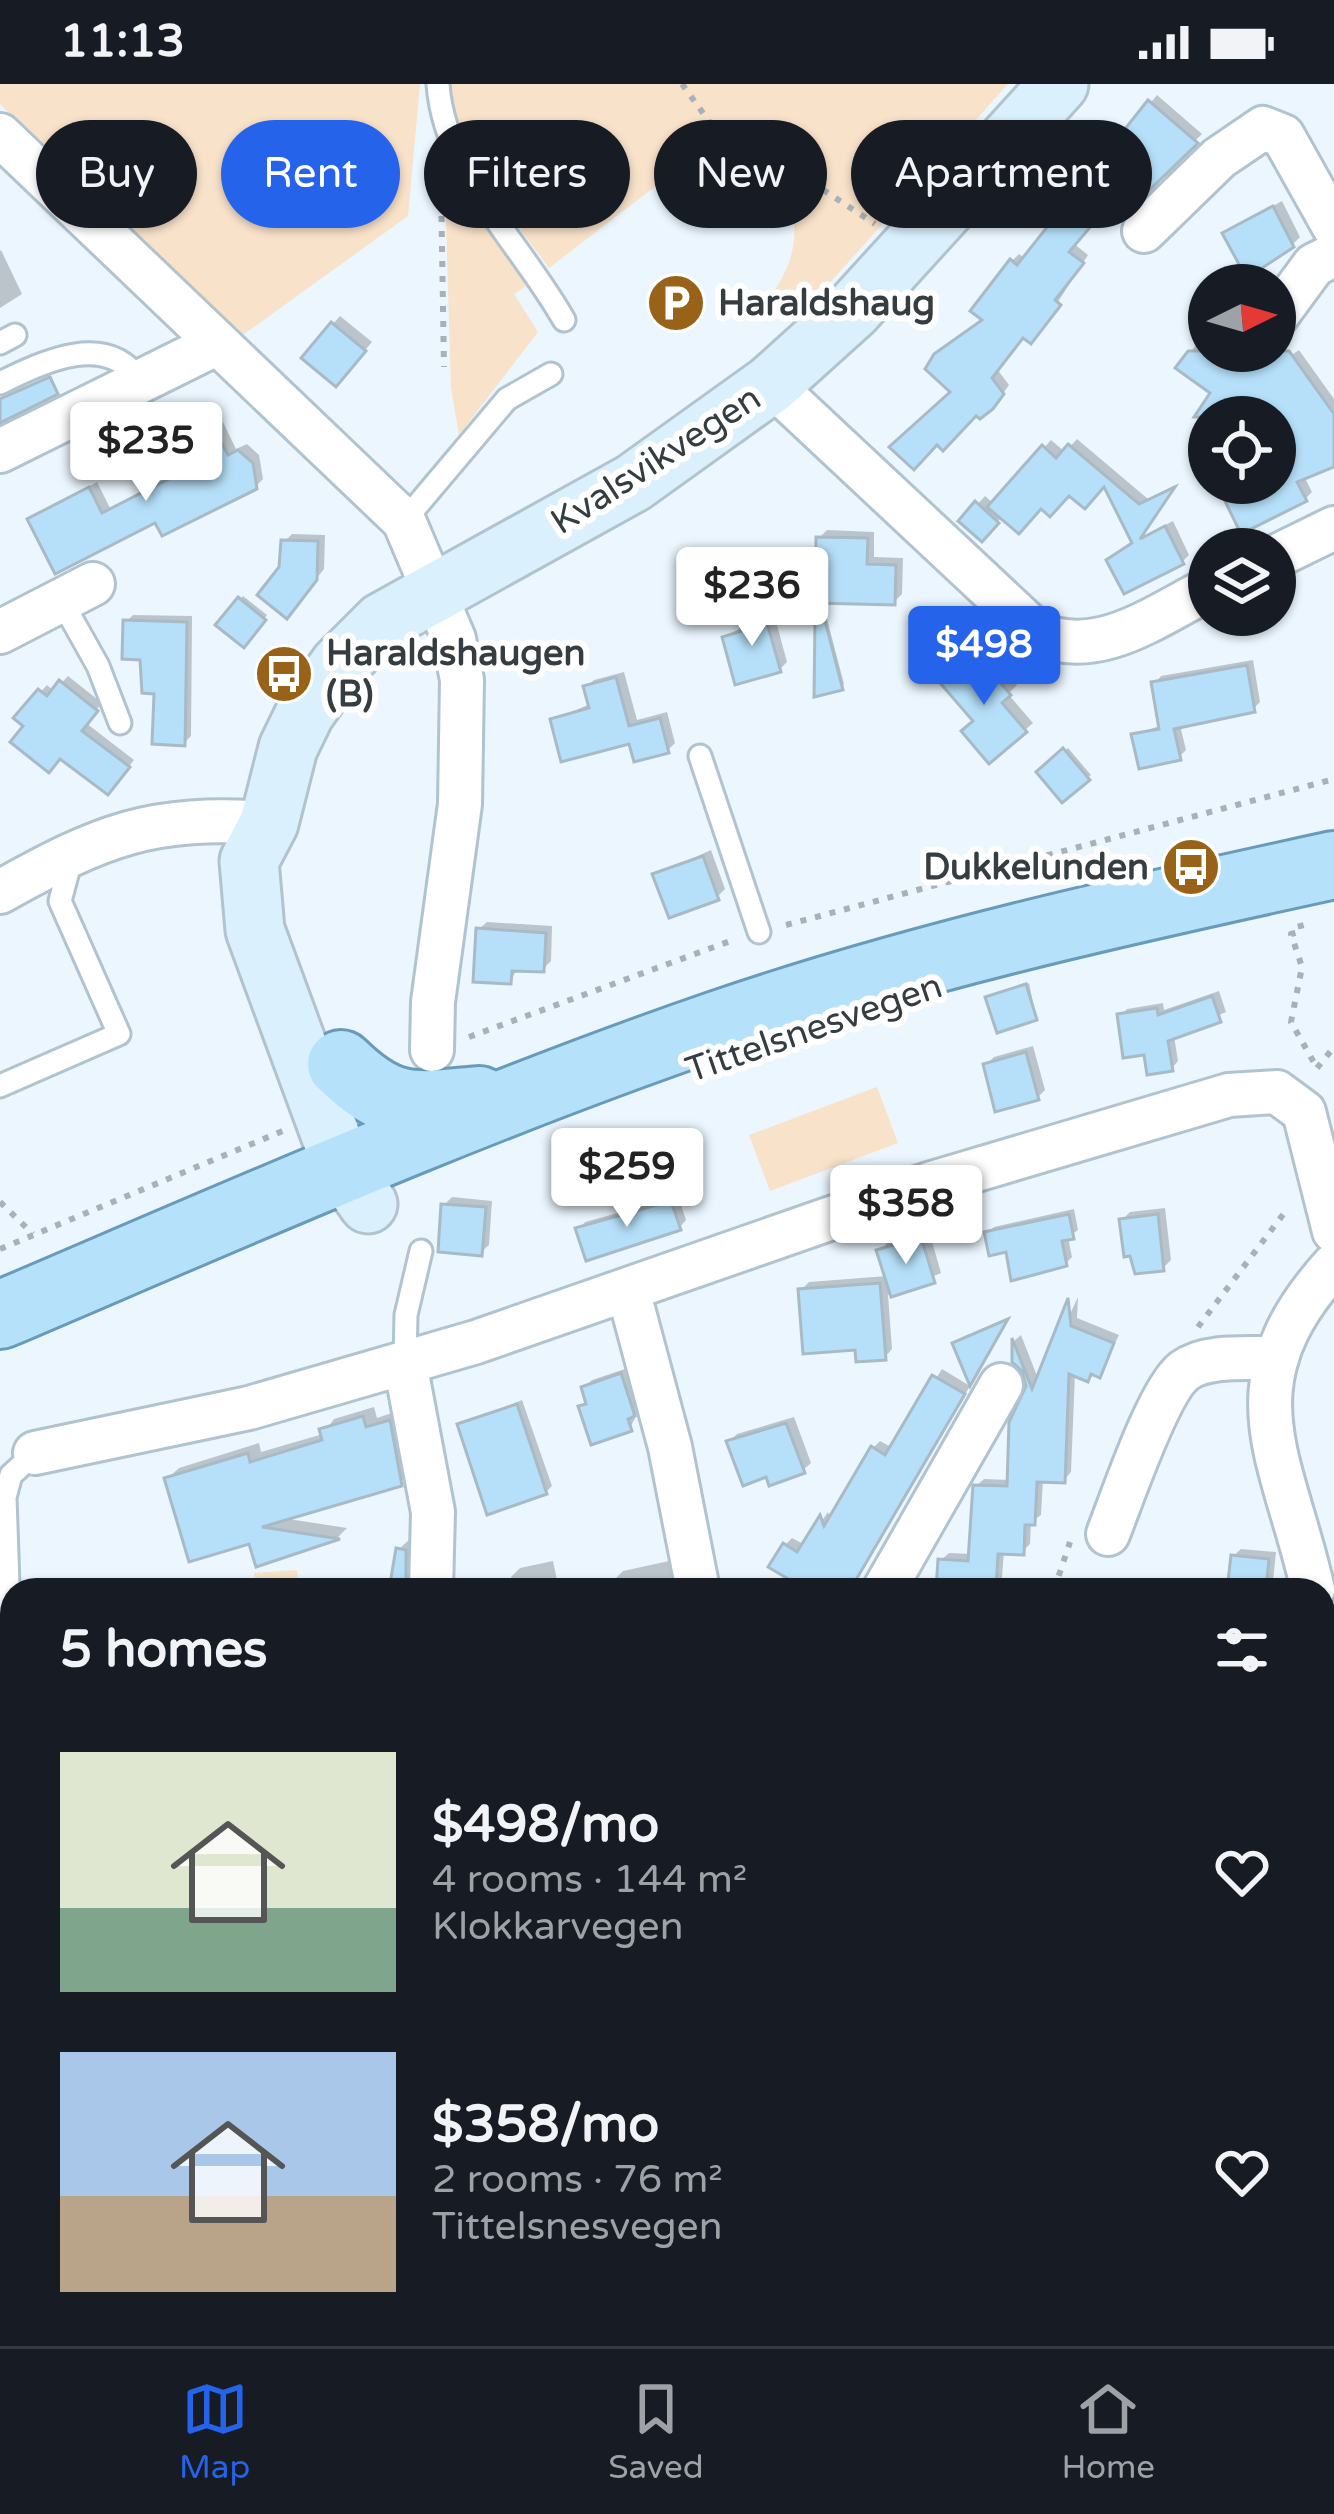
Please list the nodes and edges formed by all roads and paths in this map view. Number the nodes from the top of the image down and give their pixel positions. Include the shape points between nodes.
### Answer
1 (437, 84) edge
2 (682, 84) edge
3 (1059, 84) edge
4 (708, 120) edge
5 (0, 135) edge
6 (827, 194) edge
7 (1334, 227) edge
8 (441, 228) edge
9 (1144, 231) dead end
10 (911, 249) junction
11 (1334, 255) edge
12 (1296, 290) edge
13 (564, 320) dead end
14 (216, 344) junction
15 (445, 368) dead end
16 (551, 374) dead end
17 (140, 381) junction
18 (0, 383) edge
19 (771, 384) junction
20 (0, 451) edge
21 (404, 520) junction
22 (1334, 528) edge
23 (1296, 547) edge
24 (77, 592) joint
25 (431, 595) junction
26 (1188, 600) edge
27 (0, 632) edge
28 (120, 723) dead end
29 (700, 756) dead end
30 (1334, 779) edge
31 (269, 823) junction
32 (77, 849) junction
33 (1316, 889) edge
34 (0, 892) edge
35 (1170, 905) junction
36 (759, 932) junction
37 (432, 1050) joint
38 (341, 1064) junction
39 (1305, 1083) junction
40 (0, 1086) edge
41 (518, 1096) junction
42 (286, 1130) dead end
43 (362, 1176) junction
44 (0, 1202) edge
45 (1334, 1231) edge
46 (33, 1234) junction
47 (0, 1249) edge
48 (421, 1251) dead end
49 (1334, 1265) edge
50 (628, 1290) junction
51 (0, 1316) edge
52 (1277, 1358) junction
53 (0, 1363) edge
54 (405, 1363) junction
55 (1001, 1384) dead end
56 (35, 1453) joint
57 (1108, 1534) dead end
58 (8, 1578) edge
59 (431, 1578) edge
60 (696, 1578) edge
61 (891, 1578) edge
62 (1310, 1578) edge

1 - 13 lane via 466,178
2 - 4 path
3 - 10 main road, Kvalsvikvegen
5 - 14 street
6 - 10 path
7 - 9 street via 1283,136 1263,128 1219,158
8 - 15 path
10 - 19 main road, Kvalsvikvegen
11 - 12 street
14 - 17 street
14 - 21 street
16 - 21 lane via 507,399
17 - 18 lane via 126,360 106,353 40,364
17 - 20 street
19 - 25 main road, Kvalsvikvegen via 633,483
19 - 26 street via 1037,633 1084,646
21 - 25 street
22 - 23 street
24 - 27 street
24 - 28 lane
25 - 31 main road, Kvalsvikvegen via 382,622 316,697 288,748
25 - 37 street via 454,639 464,721
29 - 36 lane
30 - 36 path
31 - 32 street via 200,818 143,825
31 - 38 main road, Kvalsvikvegen via 284,916
31 - 43 main road, Kvalsvikvegen via 250,861 256,930
32 - 34 street
32 - 40 lane via 59,901 119,1034
33 - 35 main road, Tittelsnesvegen
33 - 39 path via 1302,931 1291,934 1302,967 1291,1022
35 - 41 main road, Tittelsnesvegen via 1037,931 822,992
35 - 43 main road, Tittelsnesvegen
36 - 37 path
38 - 41 main road via 370,1093 408,1106
38 - 43 main road, Kvalsvikvegen
39 - 45 street via 1304,1112
39 - 50 street via 1229,1095 929,1184
41 - 43 main road, Tittelsnesvegen
42 - 46 path
43 - 51 main road, Tittelsnesvegen
43 - 53 main road, Tittelsnesvegen
44 - 46 path
46 - 47 path
48 - 54 lane
49 - 52 street
50 - 54 street
50 - 60 street
52 - 57 street via 1204,1362 1183,1372
52 - 62 street via 1268,1427
54 - 56 street via 249,1408
54 - 59 street via 433,1512
55 - 61 street
56 - 58 lane via 11,1474 5,1497

